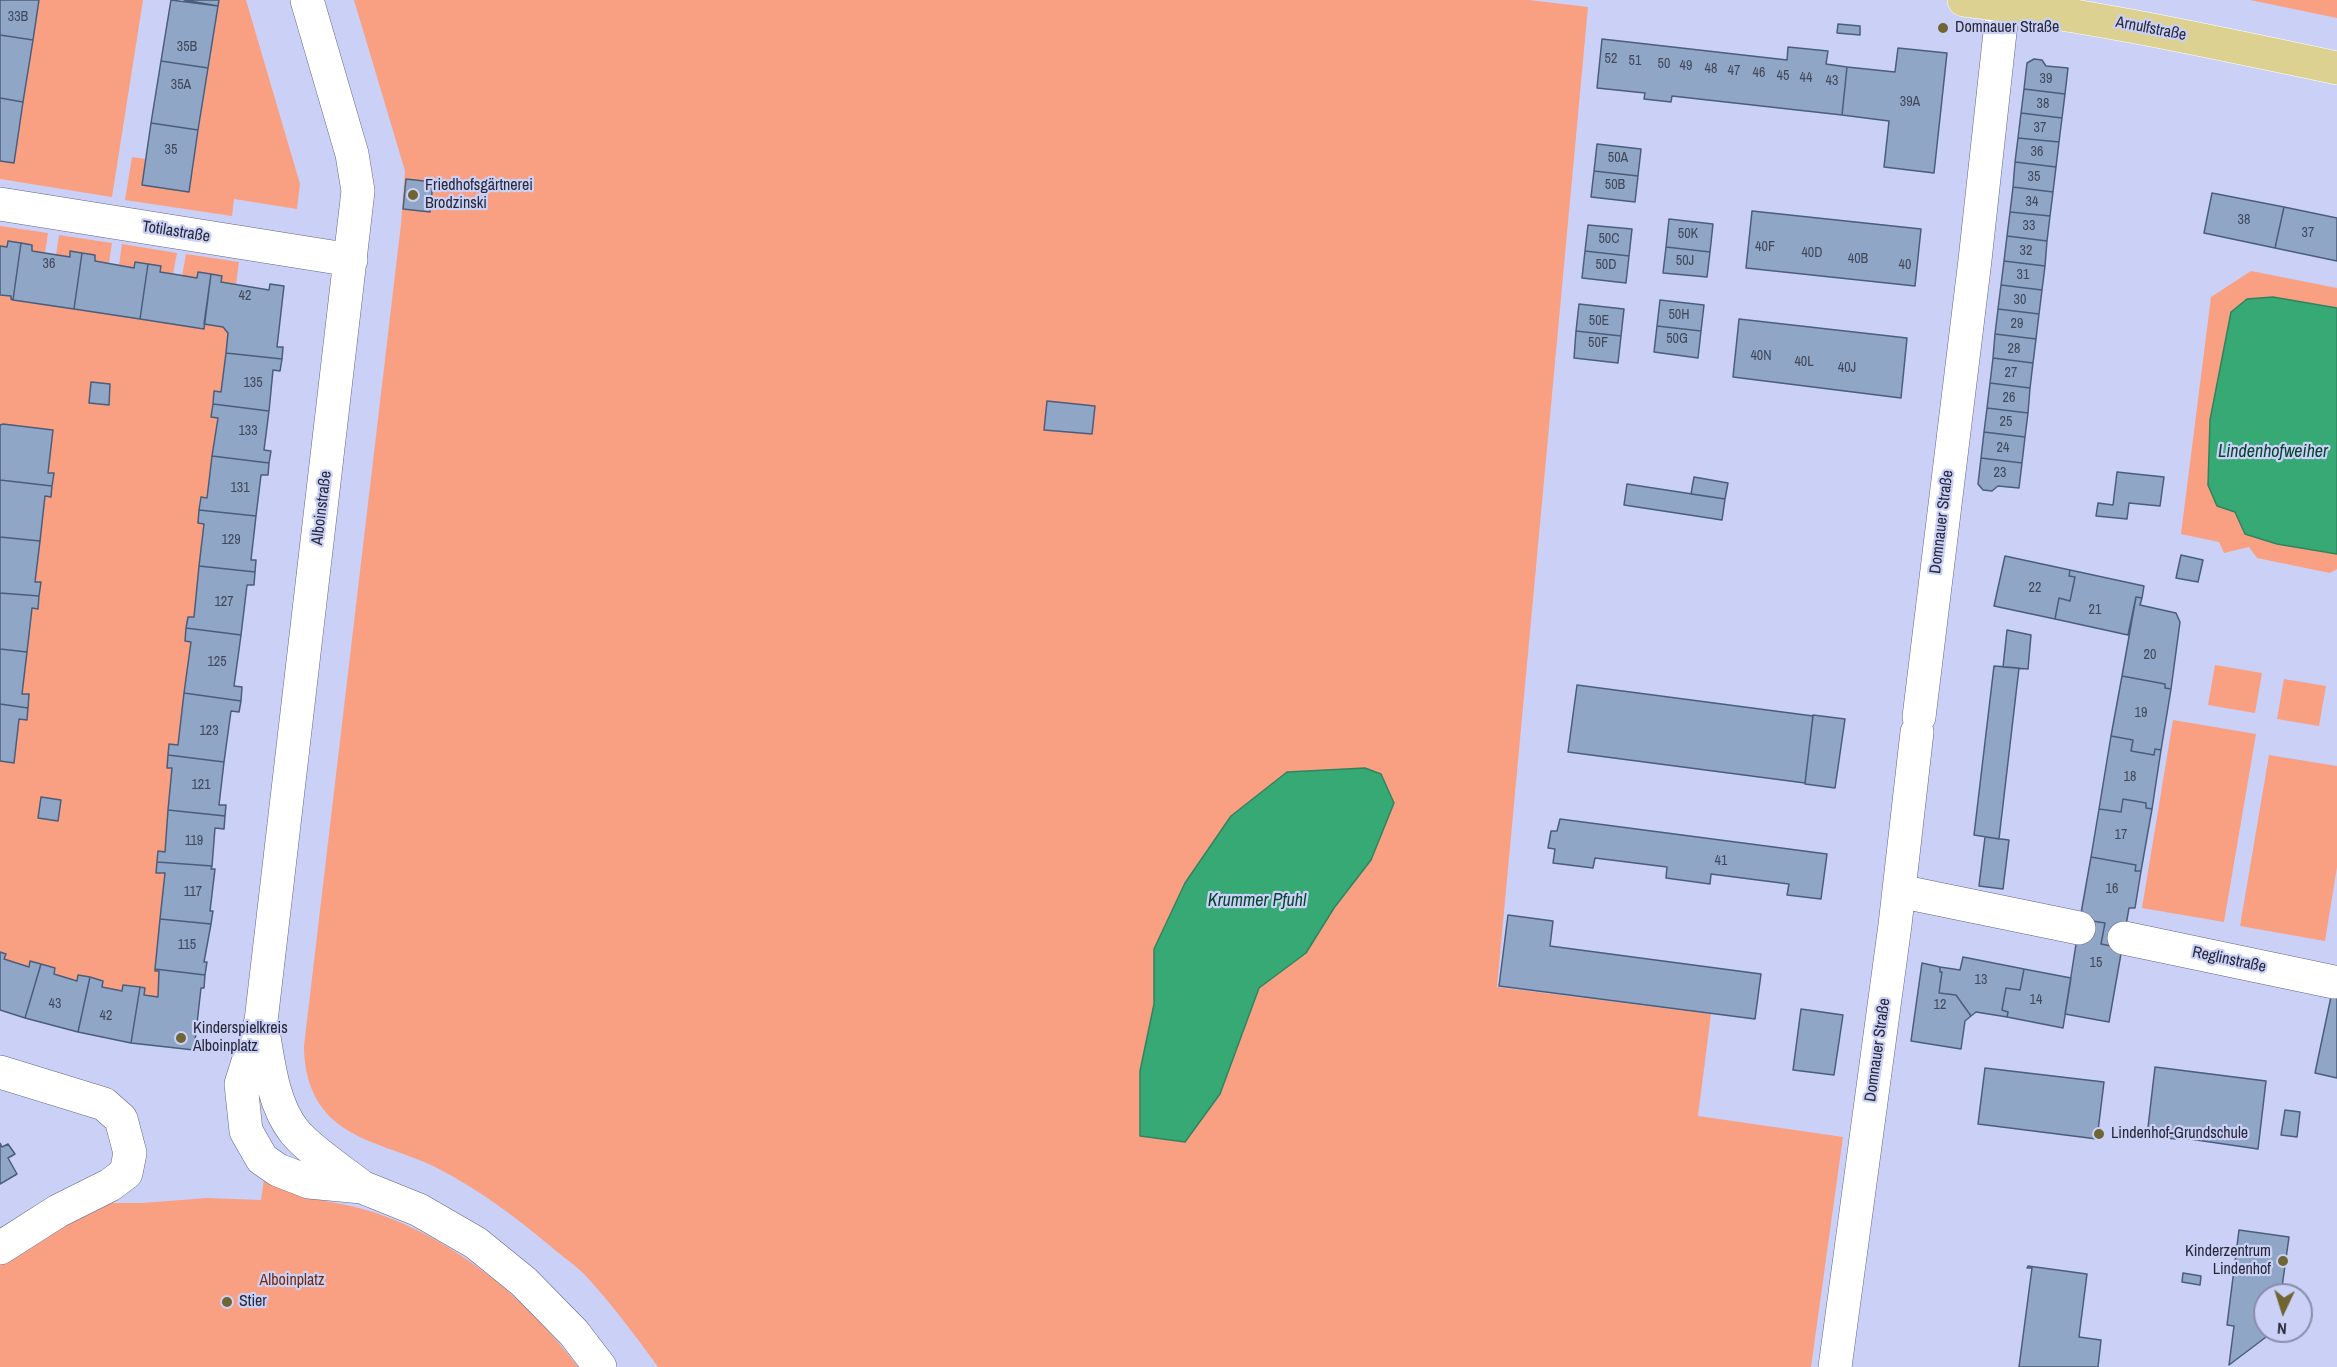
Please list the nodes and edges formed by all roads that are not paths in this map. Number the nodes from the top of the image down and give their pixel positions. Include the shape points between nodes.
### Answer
1 (307, 0) edge
2 (1964, 0) edge
3 (2003, 5) junction
4 (2337, 68) edge
5 (0, 204) edge
6 (351, 260) junction
7 (1899, 891) junction
8 (2079, 928) dead end
9 (2124, 938) dead end
10 (2334, 982) dead end
11 (261, 1021) junction
12 (0, 1072) edge
13 (362, 1187) junction
14 (0, 1248) edge
15 (600, 1367) edge
16 (1835, 1367) edge

1 - 6 street, Alboinstraße via 352,154 358,191
2 - 3 main road, Arnulfstraße
3 - 4 main road, Arnulfstraße via 2121,23
3 - 7 street, Domnauer Straße
5 - 6 street, Totilastraße
6 - 11 street, Alboinstraße
7 - 8 street
7 - 16 street, Domnauer Straße
9 - 10 street, Reglinstraße
11 - 13 street via 272,1082 287,1119 295,1132
11 - 13 street via 241,1084 246,1131 262,1159 309,1182
12 - 14 street via 104,1104 121,1119 130,1153 126,1173 110,1185 58,1211
13 - 15 street via 418,1210 476,1243 524,1282 574,1333

